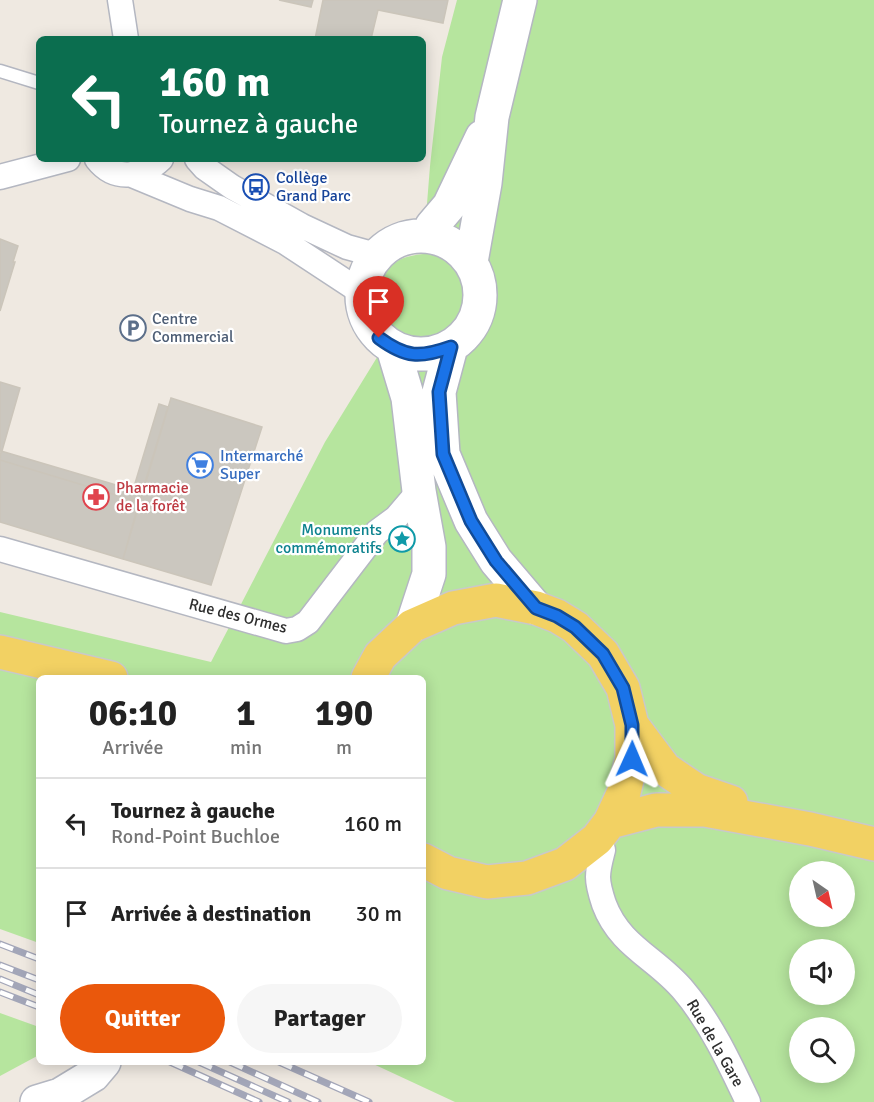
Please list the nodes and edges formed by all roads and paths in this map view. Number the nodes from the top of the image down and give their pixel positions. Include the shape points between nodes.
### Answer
1 (120, 0) edge
2 (520, 0) edge
3 (126, 36) edge
4 (0, 71) edge
5 (36, 82) edge
6 (492, 117) junction
7 (57, 162) edge
8 (101, 162) edge
9 (157, 162) edge
10 (200, 162) edge
11 (132, 175) junction
12 (0, 177) edge
13 (432, 236) junction
14 (376, 255) junction
15 (471, 262) junction
16 (361, 292) junction
17 (451, 347) junction
18 (393, 348) junction
19 (419, 491) junction
20 (0, 549) edge
21 (536, 608) junction
22 (412, 626) junction
23 (0, 651) edge
24 (99, 675) edge
25 (370, 675) edge
26 (632, 725) junction
27 (810, 829) junction
28 (603, 830) junction
29 (874, 844) edge
30 (426, 862) edge
31 (102, 1065) edge
32 (37, 1102) edge
33 (748, 1102) edge

1 - 3 street
2 - 6 main road
4 - 5 lane
6 - 13 main road via 449,206 432,226
6 - 15 main road
7 - 12 street
8 - 11 street via 110,170
9 - 11 street
10 - 14 street via 232,187 302,226 347,247
11 - 16 street via 219,208 285,242
13 - 14 main road via 412,235
13 - 15 main road via 452,243
14 - 16 main road via 365,272
15 - 17 main road via 481,295 477,315
16 - 18 main road via 362,309 369,325
17 - 18 main road via 432,354 412,354
17 - 21 main road via 439,392 443,454 471,521 496,561
18 - 19 main road via 408,398
19 - 20 street, Rue des Ormes via 396,518 377,532 308,622 286,631
19 - 22 main road via 429,547 429,574
21 - 22 main road via 496,600 453,608
21 - 26 main road via 575,627 603,654 623,688
22 - 25 main road via 380,656
23 - 24 main road
26 - 27 main road via 665,769 696,790
26 - 28 main road via 632,759 624,792
27 - 28 main road via 705,810 656,810
27 - 29 main road
28 - 30 main road via 565,864 527,878 487,882 448,873
28 - 33 street, Rue de la Gare via 598,875 607,911 629,943 682,988 703,1015
31 - 32 main road via 60,1095

